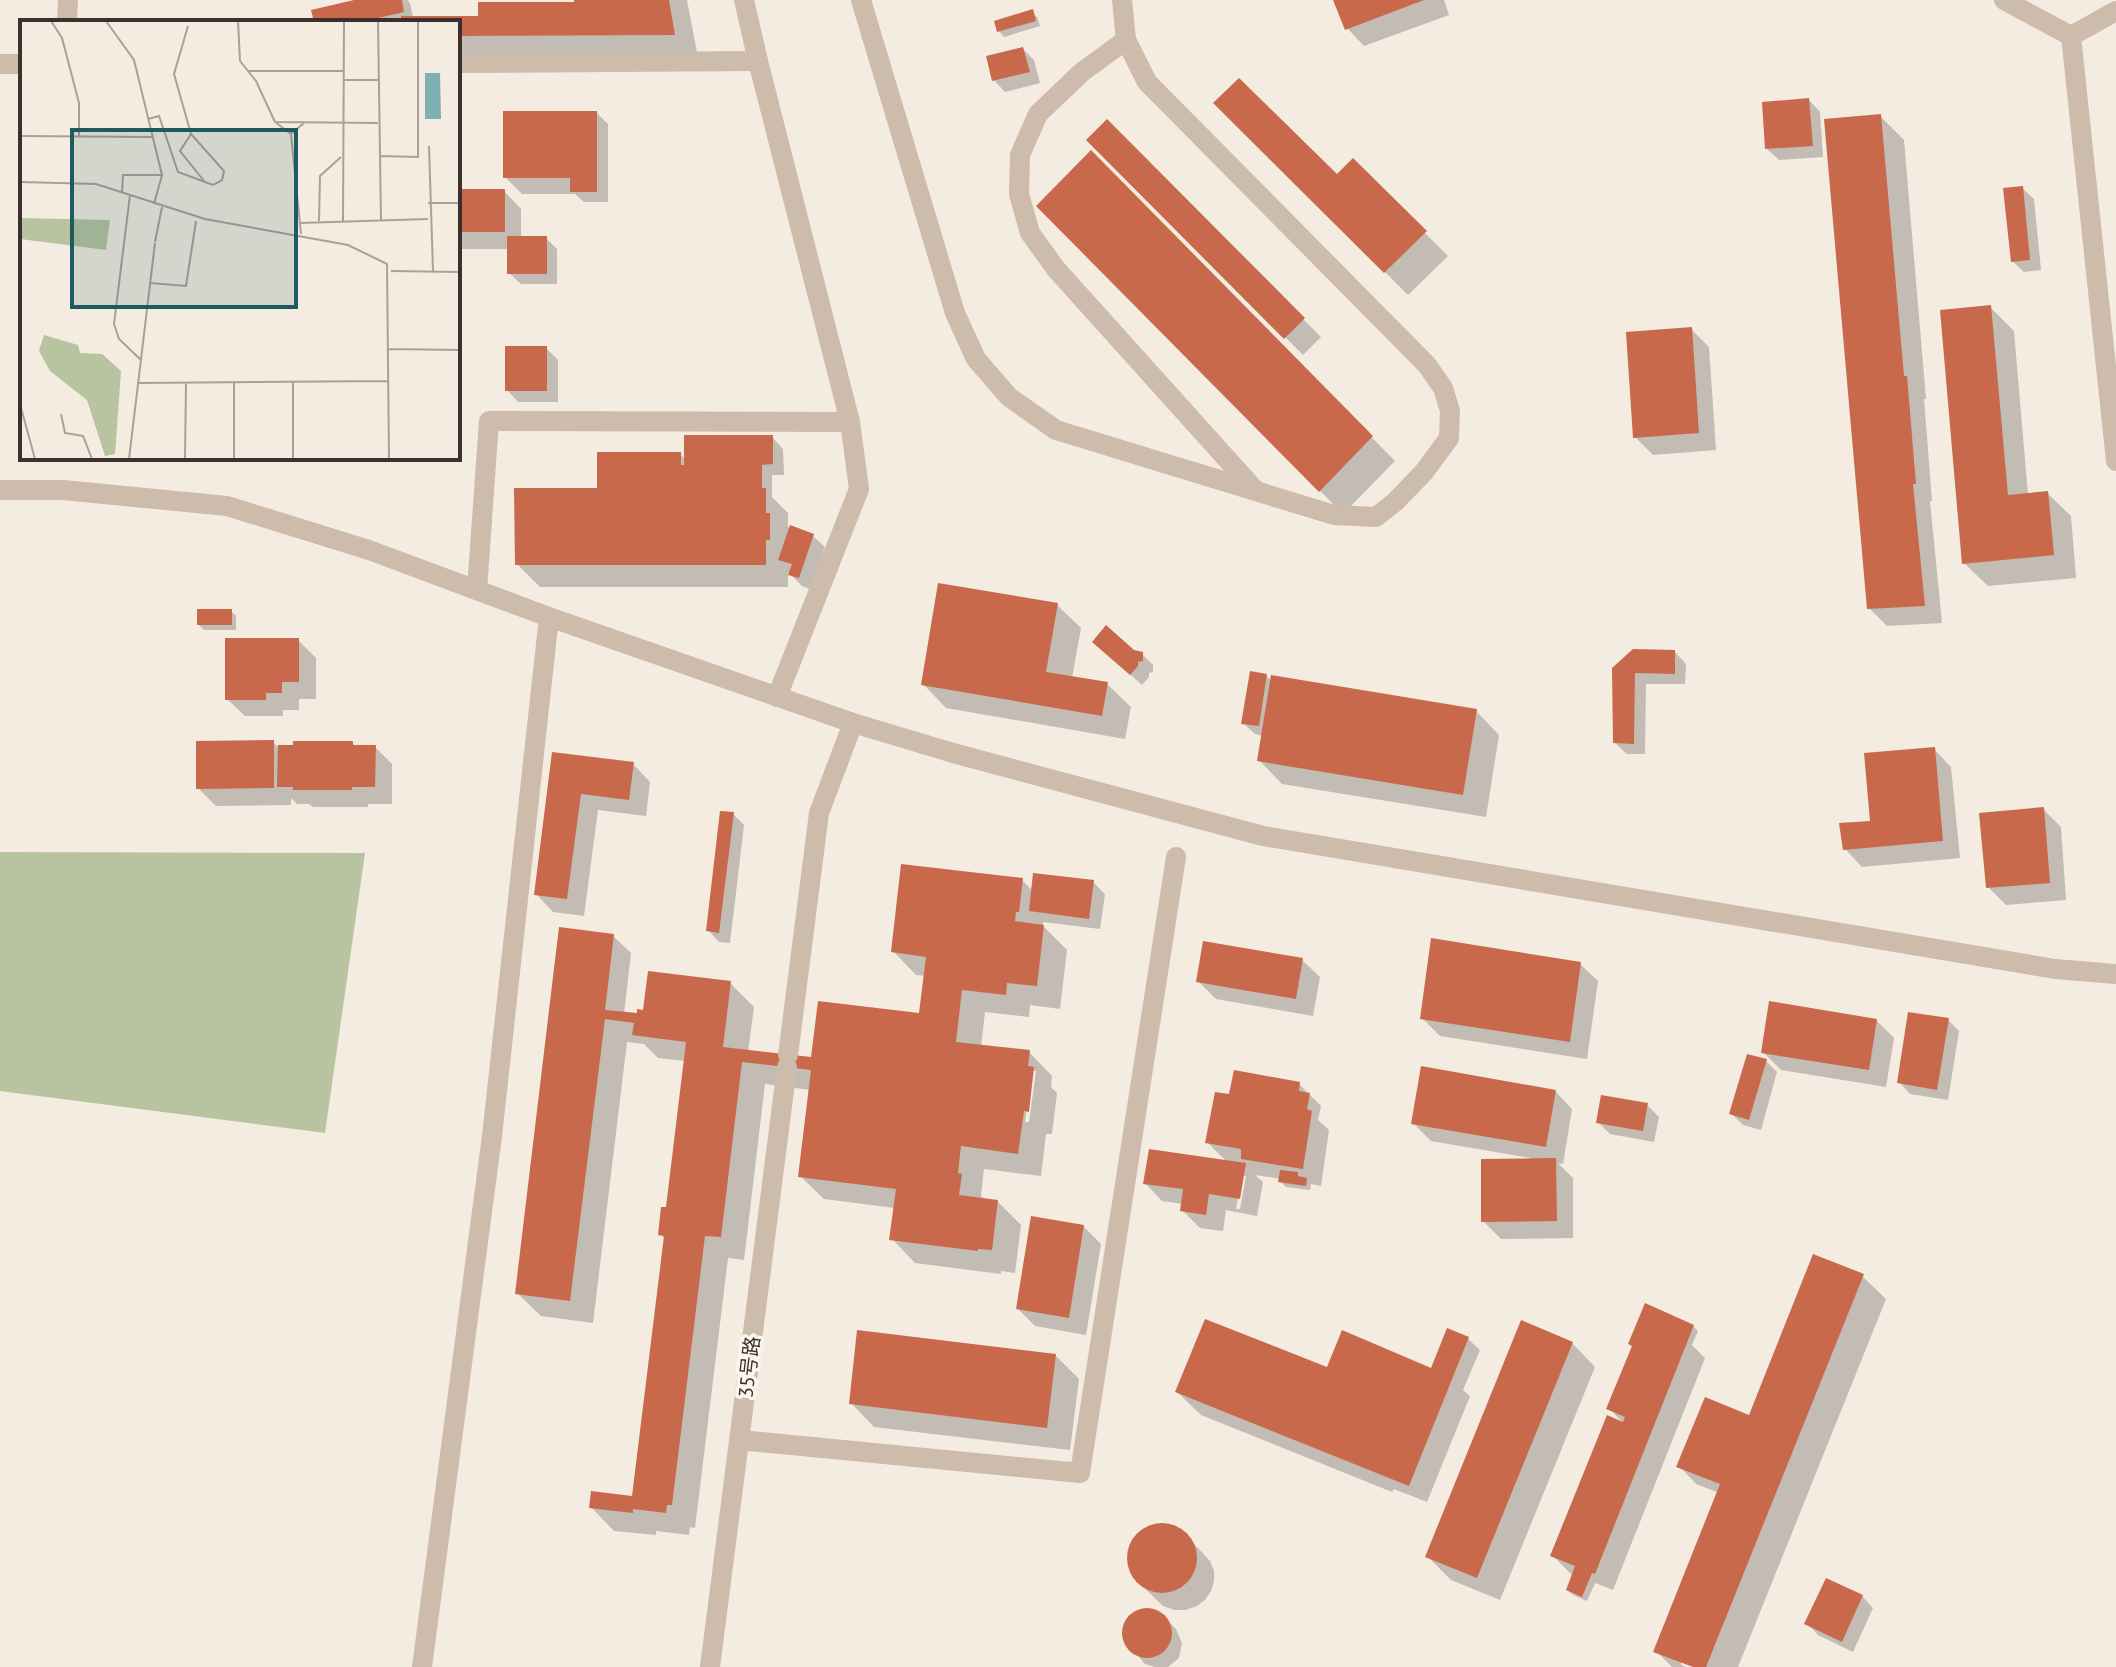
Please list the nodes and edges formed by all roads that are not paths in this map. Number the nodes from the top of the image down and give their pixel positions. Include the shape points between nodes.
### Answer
1 (68, 0) edge
2 (744, 0) edge
3 (861, 0) edge
4 (1122, 0) edge
5 (2004, 0) edge
6 (2116, 11) edge
7 (67, 20) edge
8 (2071, 36) junction
9 (1126, 40) junction
10 (758, 61) junction
11 (460, 63) edge
12 (850, 422) junction
13 (2116, 461) edge
14 (0, 490) edge
15 (1256, 491) junction
16 (477, 590) junction
17 (549, 617) junction
18 (777, 697) junction
19 (853, 723) junction
20 (1176, 857) dead end
21 (2116, 974) edge
22 (740, 1440) junction
23 (422, 1667) edge
24 (710, 1667) edge

1 - 7 street
2 - 10 street
3 - 15 street via 955,313 976,359 1009,397 1056,430
4 - 9 street
5 - 8 street
6 - 8 street
8 - 13 street
9 - 15 street via 1038,114 1020,155 1019,194 1030,233 1056,269
9 - 15 street via 1147,82 1427,365 1443,388 1450,411 1449,438 1424,472 1376,517 1334,515
10 - 11 street
10 - 12 street
12 - 16 street via 489,421
12 - 18 street via 859,489
14 - 16 street via 63,490 227,506
16 - 17 street
17 - 18 street
17 - 23 street via 492,1136
18 - 19 street
19 - 21 street via 1263,836 2055,969
19 - 22 street, 35号路 via 819,813
20 - 22 street via 1080,1473
22 - 24 street, 35号路

